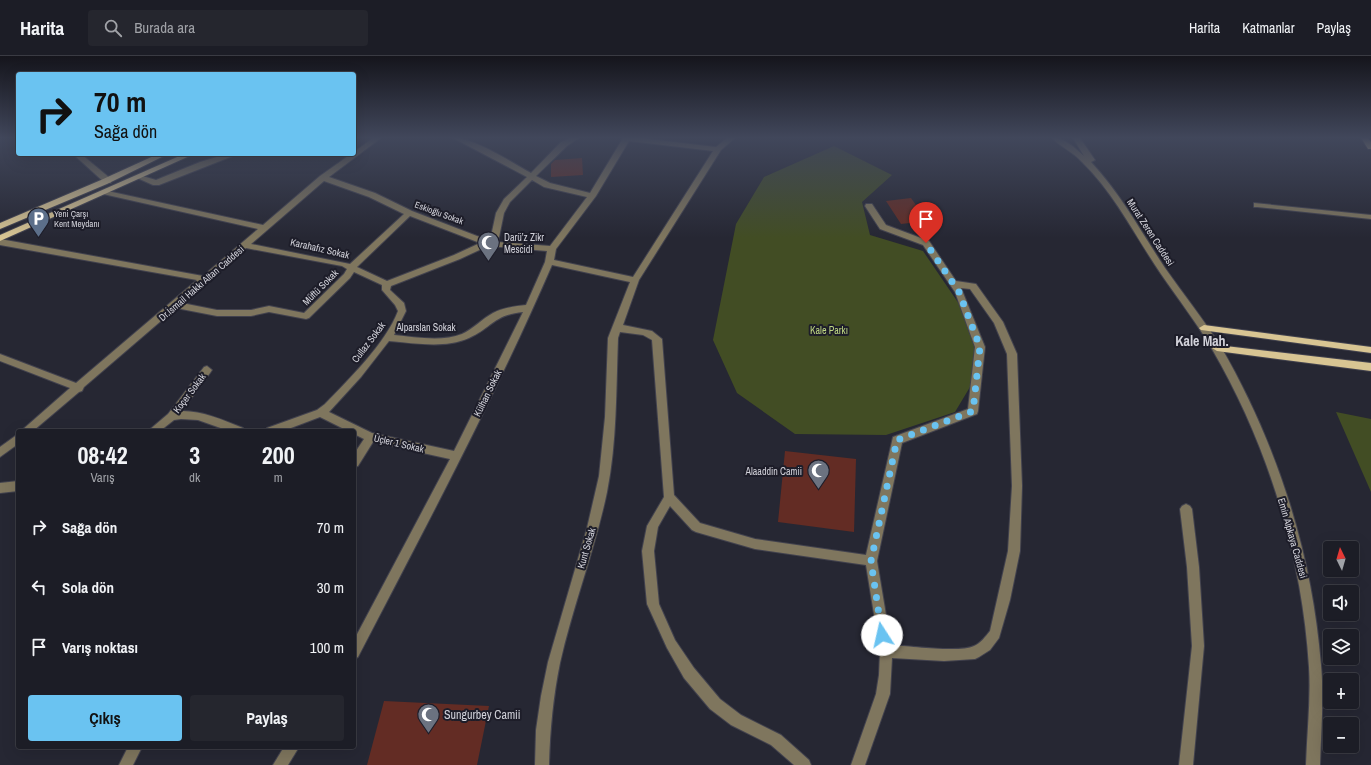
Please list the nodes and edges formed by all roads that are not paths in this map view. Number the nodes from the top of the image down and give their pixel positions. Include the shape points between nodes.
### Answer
1 (97, 171) edge
2 (129, 171) edge
3 (153, 171) edge
4 (183, 171) edge
5 (333, 171) edge
6 (521, 171) edge
7 (537, 171) edge
8 (607, 171) edge
9 (704, 171) edge
10 (1093, 171) edge
11 (1098, 171) edge
12 (140, 177) junction
13 (531, 177) junction
14 (323, 178) junction
15 (108, 181) junction
16 (1110, 190) junction
17 (106, 192) junction
18 (592, 196) junction
19 (1257, 205) dead end
20 (869, 206) dead end
21 (409, 213) junction
22 (1371, 217) edge
23 (0, 226) edge
24 (265, 228) junction
25 (0, 238) edge
26 (0, 242) edge
27 (490, 243) junction
28 (245, 245) junction
29 (552, 249) junction
30 (548, 262) junction
31 (352, 267) junction
32 (204, 279) junction
33 (635, 280) junction
34 (387, 284) junction
35 (954, 284) junction
36 (176, 305) junction
37 (529, 308) junction
38 (617, 328) junction
39 (1204, 328) junction
40 (387, 338) junction
41 (1217, 348) junction
42 (1371, 350) edge
43 (2, 360) edge
44 (1371, 367) edge
45 (207, 370) dead end
46 (79, 388) junction
47 (321, 413) junction
48 (172, 416) junction
49 (28, 429) edge
50 (156, 429) edge
51 (234, 429) edge
52 (277, 429) edge
53 (354, 429) edge
54 (356, 430) edge
55 (370, 437) junction
56 (16, 440) edge
57 (0, 453) edge
58 (457, 456) junction
59 (356, 460) edge
60 (16, 486) edge
61 (0, 488) edge
62 (669, 497) junction
63 (1186, 509) dead end
64 (871, 561) junction
65 (356, 650) edge
66 (886, 651) junction
67 (134, 749) edge
68 (291, 749) edge
69 (126, 765) edge
70 (280, 765) edge
71 (542, 765) edge
72 (804, 765) edge
73 (858, 765) edge
74 (1186, 765) edge
75 (1313, 765) edge

1 - 15 street
2 - 15 main road
3 - 12 main road
4 - 12 street via 156,182
5 - 14 street, Dr.İsmail Hakkı Altan Caddesi
6 - 13 street
7 - 13 street
8 - 18 street, Külhan Sokak
9 - 33 street, Kunt Sokak
10 - 16 street, Murat Zeren Caddesi
11 - 16 street
12 - 17 main road
13 - 18 street via 547,185
13 - 27 street via 507,201
14 - 21 street, Eskioğlu Sokak via 372,195
14 - 24 street, Dr.İsmail Hakkı Altan Caddesi
15 - 23 main road
16 - 39 street, Murat Zeren Caddesi via 1164,273
17 - 24 street
17 - 25 main road
18 - 29 street, Külhan Sokak
19 - 22 street
20 - 35 street via 883,227 926,243
21 - 27 street, Eskioğlu Sokak
21 - 31 street, Müftü Sokak
24 - 28 street, Dr.İsmail Hakkı Altan Caddesi
26 - 32 street
27 - 29 street, Eskioğlu Sokak
27 - 34 street
28 - 31 street, Karahafız Sokak
28 - 32 street, Dr.İsmail Hakkı Altan Caddesi
29 - 30 street, Külhan Sokak
30 - 33 street
30 - 37 street, Külhan Sokak
31 - 34 street, Karahafız Sokak
31 - 36 street, Müftü Sokak via 347,276 306,316 270,308 251,313 217,313
32 - 36 street, Dr.İsmail Hakkı Altan Caddesi
33 - 38 street, Kunt Sokak
34 - 40 street, Cullaz Sokak via 386,290 401,307 402,312
35 - 64 street via 980,347 973,411 897,440
35 - 66 street via 973,286 998,322 1012,354 1017,486 1014,551 995,634 986,646 975,653 944,655
36 - 46 street, Dr.İsmail Hakkı Altan Caddesi
37 - 40 street, Alparslan Sokak via 498,314 460,338
37 - 58 street, Külhan Sokak
38 - 62 street via 643,332 657,339
38 - 71 street, Kunt Sokak via 613,338 605,476 551,671 544,708
39 - 41 street, Murat Zeren Caddesi
39 - 42 main road
40 - 47 street, Cullaz Sokak via 339,396
41 - 44 main road
41 - 75 street, Emin Alpkaya Caddesi via 1263,443 1299,553 1315,668
43 - 46 street
45 - 48 street, Koçer Sokak
46 - 49 street, Dr.İsmail Hakkı Altan Caddesi
47 - 52 street, Cullaz Sokak
47 - 53 street, Üçler 1 Sokak
48 - 50 street, Koçer Sokak
48 - 51 street, Koçer Sokak via 190,415
54 - 55 street, Üçler 1 Sokak
55 - 58 street, Üçler 1 Sokak
55 - 59 street
56 - 57 street
58 - 65 street, Külhan Sokak
60 - 61 street
62 - 64 street via 696,527 755,544
62 - 72 street via 653,526 648,551 654,604 671,644 715,704 736,720 776,740
63 - 74 street via 1198,646
64 - 66 street
66 - 73 street via 883,694
67 - 69 street
68 - 70 street

